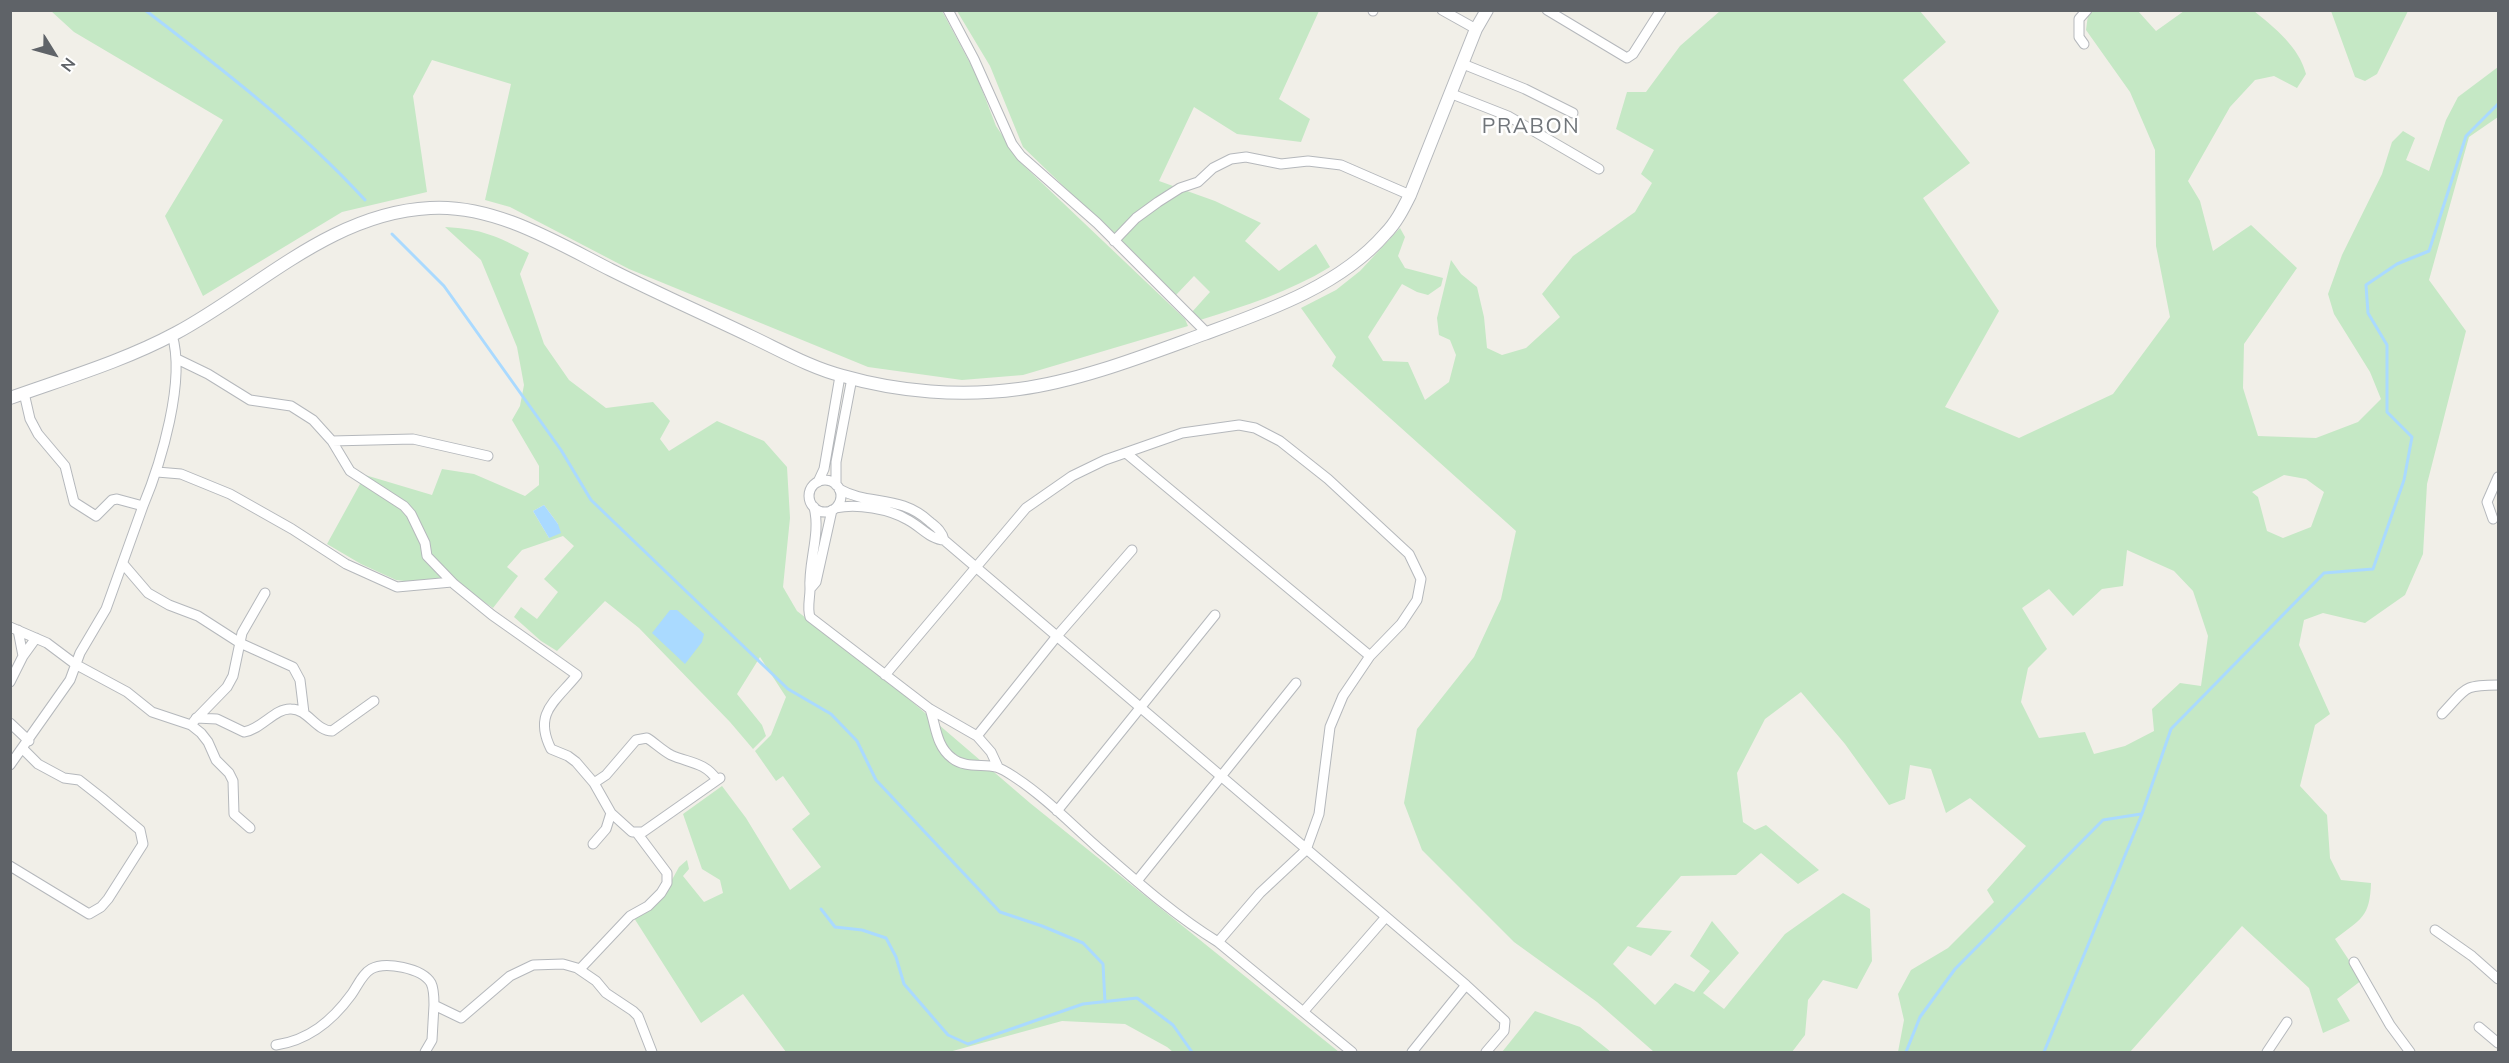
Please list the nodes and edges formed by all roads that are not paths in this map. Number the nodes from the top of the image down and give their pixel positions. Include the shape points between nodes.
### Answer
1 (948, 10) edge
2 (1442, 10) edge
3 (1486, 10) edge
4 (1547, 10) edge
5 (1661, 10) edge
6 (2087, 10) edge
7 (1476, 29) junction
8 (2084, 44) dead end
9 (1463, 64) junction
10 (1452, 94) junction
11 (1573, 113) dead end
12 (1599, 169) dead end
13 (1410, 195) junction
14 (1114, 241) junction
15 (1207, 333) junction
16 (172, 335) junction
17 (177, 359) junction
18 (846, 377) junction
19 (24, 393) junction
20 (10, 398) edge
21 (332, 441) junction
22 (1126, 453) junction
23 (488, 456) dead end
24 (157, 472) junction
25 (2499, 477) edge
26 (818, 482) junction
27 (838, 487) junction
28 (886, 500) junction
29 (143, 507) junction
30 (814, 507) junction
31 (834, 509) junction
32 (885, 511) junction
33 (2493, 519) dead end
34 (944, 540) junction
35 (1132, 550) dead end
36 (124, 565) junction
37 (977, 568) junction
38 (452, 582) junction
39 (810, 589) junction
40 (264, 593) dead end
41 (1215, 615) dead end
42 (14, 629) edge
43 (1057, 636) junction
44 (36, 638) junction
45 (240, 643) junction
46 (23, 656) junction
47 (1370, 656) junction
48 (75, 664) junction
49 (885, 675) junction
50 (10, 682) edge
51 (1296, 683) dead end
52 (2499, 686) edge
53 (374, 701) dead end
54 (1142, 708) junction
55 (930, 709) junction
56 (304, 713) junction
57 (2442, 714) dead end
58 (193, 722) junction
59 (10, 723) edge
60 (977, 736) junction
61 (26, 745) junction
62 (10, 765) edge
63 (998, 767) junction
64 (1220, 775) junction
65 (594, 783) junction
66 (1057, 811) junction
67 (610, 813) junction
68 (250, 828) dead end
69 (637, 833) junction
70 (593, 844) dead end
71 (1306, 850) junction
72 (10, 866) edge
73 (1137, 881) junction
74 (1385, 918) junction
75 (2435, 930) dead end
76 (1218, 942) junction
77 (2354, 962) dead end
78 (580, 969) junction
79 (2499, 979) edge
80 (1466, 986) junction
81 (434, 1005) junction
82 (1304, 1011) junction
83 (2287, 1022) dead end
84 (2480, 1027) dead end
85 (2499, 1043) edge
86 (276, 1045) dead end
87 (425, 1053) edge
88 (652, 1053) edge
89 (1352, 1053) edge
90 (1412, 1053) edge
91 (1486, 1053) edge
92 (2267, 1053) edge
93 (2410, 1053) edge

1 - 14 street via 1012,144
2 - 7 street
3 - 7 street
4 - 5 street via 1627,58
6 - 8 street via 2079,19 2079,37
7 - 9 street
9 - 10 street
9 - 11 street via 1525,88
10 - 12 street via 1508,116
10 - 13 street
13 - 14 street via 1341,165 1231,159 1198,182 1158,202
13 - 15 street via 1386,233 1350,266 1276,306
14 - 15 street
15 - 18 street via 1094,371 1021,389 931,392
16 - 17 street
16 - 18 street via 325,239 409,210 454,208 510,222 552,240 639,284
16 - 19 street
17 - 21 street via 250,400 301,411
17 - 24 street
18 - 26 street
18 - 27 street via 836,462
19 - 20 street
19 - 29 street via 38,434 65,466 74,502 96,516 117,499
21 - 23 street via 413,439
21 - 38 street via 350,471 411,514 428,556
22 - 37 street via 1072,477 1026,508
22 - 47 street
22 - 47 street via 1182,433 1239,425 1255,428 1280,441 1328,479 1408,554 1421,579 1417,600 1401,624
24 - 29 street
24 - 38 street via 181,474 230,494 346,564 397,587
25 - 33 street via 2487,502
26 - 27 street via 827,480
26 - 30 street via 810,494
27 - 28 street via 852,495
27 - 31 street via 841,498
28 - 32 street
28 - 34 street via 915,510 941,531
29 - 36 street
30 - 31 street via 822,512
30 - 39 street via 816,530
31 - 32 street via 850,506
31 - 39 street via 816,582
32 - 34 street
34 - 37 street
35 - 43 street
36 - 45 street via 148,593 198,616
36 - 48 street via 106,609
37 - 43 street
37 - 49 street
38 - 65 street via 577,675 544,714 542,723 551,749 576,762
39 - 49 street via 810,617
40 - 45 street via 248,619
41 - 54 street
42 - 44 street
42 - 46 street
43 - 54 street
43 - 60 street
44 - 46 street
44 - 48 street
45 - 56 street via 293,667 300,680
45 - 58 street via 230,682
46 - 50 street
47 - 71 street via 1343,696 1330,727 1318,814
48 - 58 street via 120,688 152,712
48 - 61 street via 70,680
49 - 55 street
51 - 64 street
52 - 57 street via 2467,687
53 - 56 street via 332,731
54 - 64 street
54 - 66 street
55 - 60 street
55 - 63 street via 943,749 953,759
56 - 58 street via 283,710 244,732 217,719
58 - 68 street via 229,773 233,781 234,814
59 - 61 street
60 - 63 street
61 - 62 street
61 - 72 street via 38,764 64,778 79,780 94,791 140,830 143,844 108,899 89,914
63 - 66 street
64 - 71 street
64 - 73 street
65 - 67 street
65 - 69 street via 636,740 647,738 672,755 711,770 718,779
66 - 73 street
67 - 69 street
67 - 70 street via 606,829
69 - 78 street via 667,873 667,883 648,906 630,916
71 - 74 street
71 - 76 street via 1260,893
73 - 76 street
74 - 80 street
74 - 82 street
75 - 79 street
76 - 82 street
77 - 93 street
78 - 81 street via 563,964 522,969 461,1018
78 - 88 street via 638,1016
80 - 90 street
80 - 91 street via 1505,1021 1504,1031
81 - 86 street via 434,991 428,979 406,968 383,965 371,969 324,1024 294,1042
81 - 87 street via 432,1040
82 - 89 street
83 - 92 street
84 - 85 street

